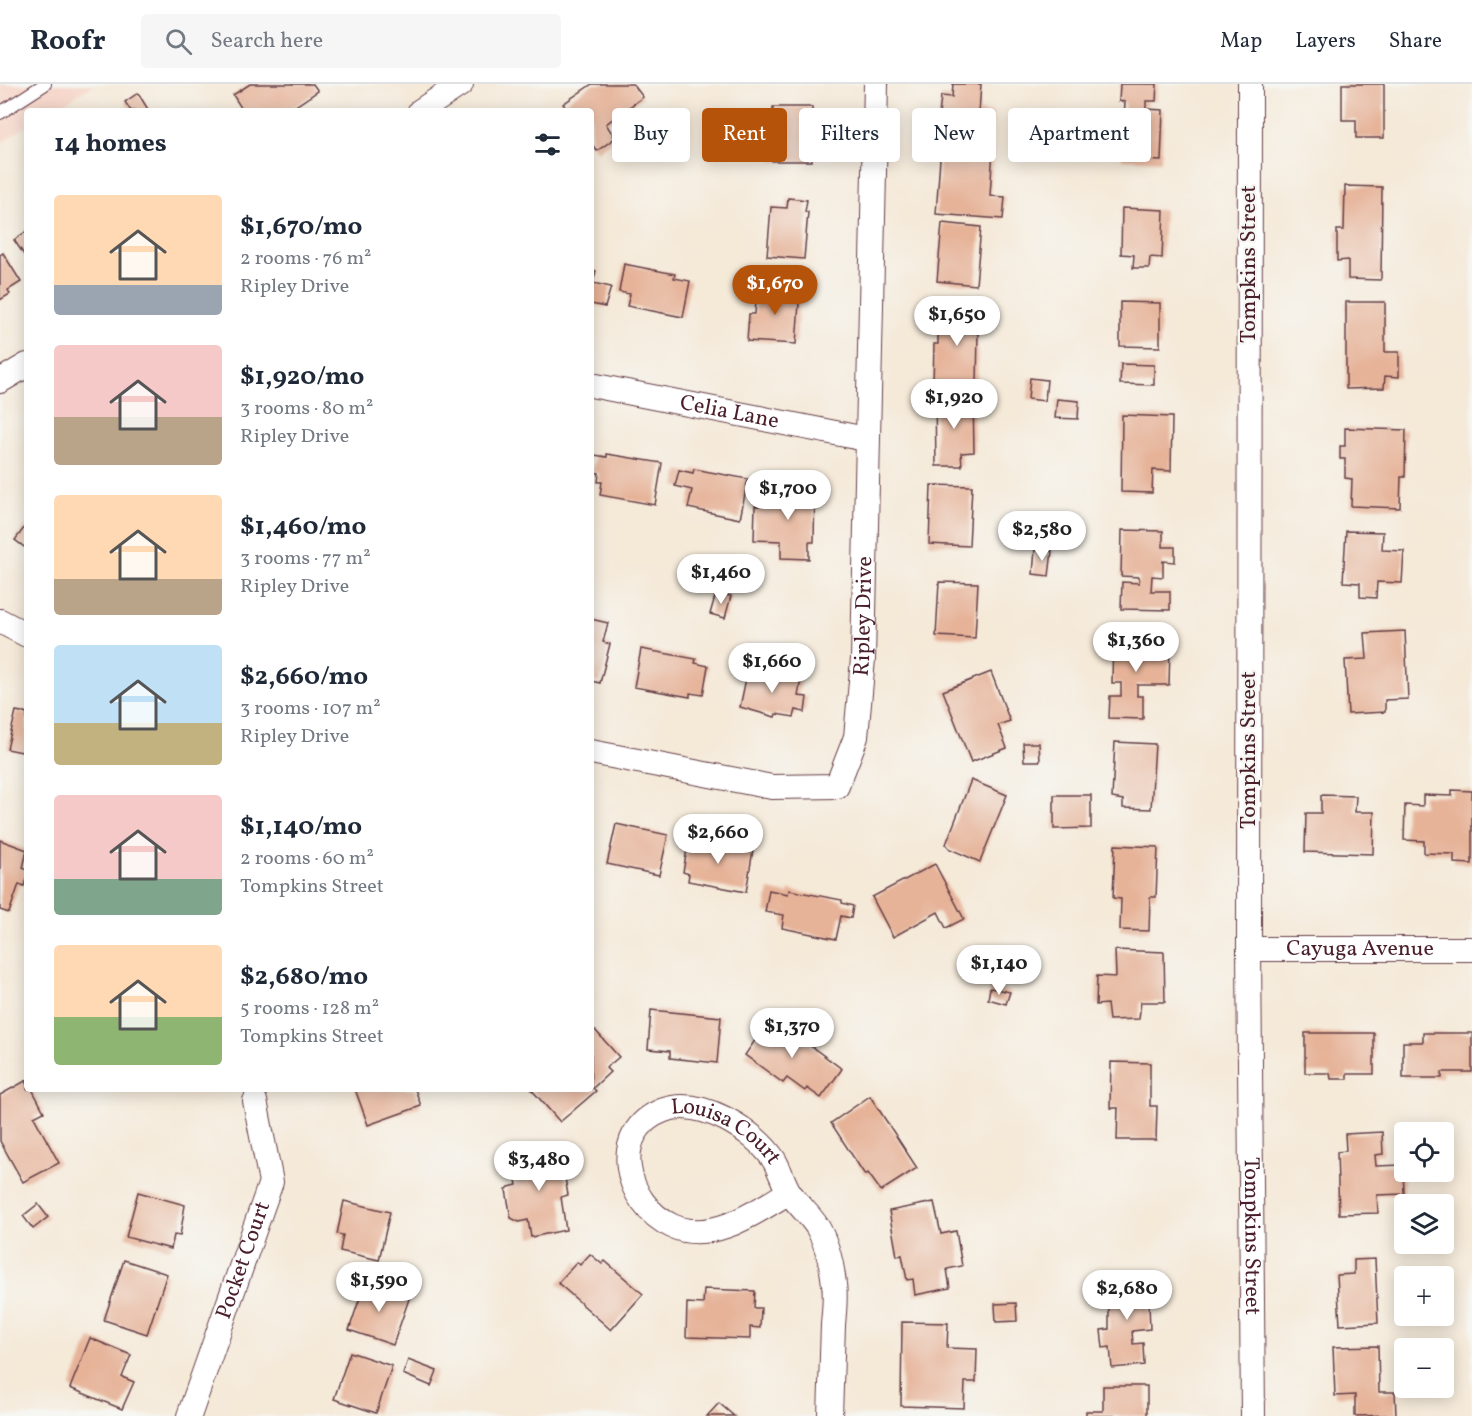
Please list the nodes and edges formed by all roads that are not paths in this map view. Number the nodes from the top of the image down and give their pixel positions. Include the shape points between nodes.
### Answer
1 (45, 84) edge
2 (461, 84) edge
3 (876, 84) edge
4 (1250, 84) edge
5 (425, 108) edge
6 (0, 113) edge
7 (24, 367) edge
8 (0, 381) edge
9 (594, 386) edge
10 (866, 439) junction
11 (0, 621) edge
12 (24, 634) edge
13 (594, 753) edge
14 (1248, 948) junction
15 (1472, 949) edge
16 (255, 1101) dead end
17 (789, 1192) junction
18 (189, 1416) edge
19 (830, 1416) edge
20 (1253, 1416) edge

1 - 6 lane
2 - 5 street
3 - 10 street, Ripley Drive
4 - 14 street, Tompkins Street
7 - 8 street
9 - 10 street, Celia Lane
10 - 13 street, Ripley Drive via 863,658 856,737 837,786 772,787
11 - 12 street
14 - 15 street, Cayuga Avenue
14 - 20 street, Tompkins Street
16 - 18 street, Pocket Court via 271,1182
17 - 17 street, Louisa Court via 774,1160 758,1140 733,1122 706,1111 665,1110 645,1122 633,1138 627,1156 631,1185 643,1203 662,1222 678,1229 718,1229
17 - 19 street, Louisa Court via 818,1229 835,1287

